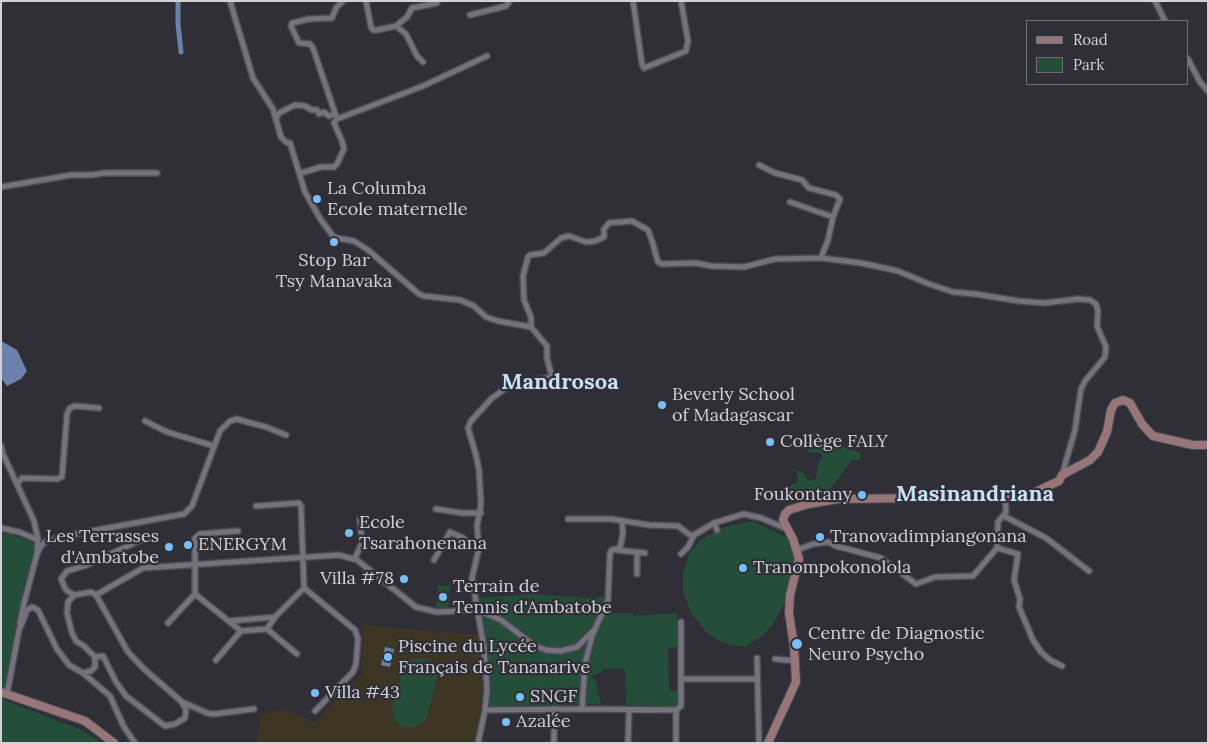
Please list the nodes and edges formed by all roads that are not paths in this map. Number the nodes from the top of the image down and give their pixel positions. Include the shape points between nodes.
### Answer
1 (230, 1) edge
2 (343, 1) edge
3 (366, 1) edge
4 (633, 1) edge
5 (681, 1) edge
6 (1155, 1) edge
7 (437, 2) dead end
8 (510, 2) edge
9 (470, 15) dead end
10 (1164, 20) edge
11 (396, 26) junction
12 (487, 56) dead end
13 (1189, 61) edge
14 (423, 62) dead end
15 (1208, 91) edge
16 (336, 117) junction
17 (276, 121) junction
18 (759, 165) dead end
19 (157, 173) dead end
20 (300, 173) junction
21 (1, 187) edge
22 (790, 202) dead end
23 (833, 217) junction
24 (821, 258) junction
25 (532, 326) junction
26 (99, 408) dead end
27 (145, 421) dead end
28 (286, 434) dead end
29 (1208, 445) edge
30 (1, 446) edge
31 (214, 446) junction
32 (1062, 476) junction
33 (17, 484) junction
34 (1005, 498) junction
35 (256, 506) dead end
36 (436, 509) dead end
37 (480, 513) junction
38 (1004, 516) junction
39 (360, 519) dead end
40 (568, 519) dead end
41 (622, 522) junction
42 (714, 523) junction
43 (1, 528) edge
44 (787, 529) junction
45 (717, 530) dead end
46 (238, 531) dead end
47 (694, 534) junction
48 (146, 538) dead end
49 (38, 540) junction
50 (997, 548) junction
51 (478, 550) junction
52 (616, 550) junction
53 (797, 550) junction
54 (637, 552) junction
55 (645, 553) dead end
56 (37, 554) junction
57 (681, 554) dead end
58 (304, 558) junction
59 (355, 558) junction
60 (434, 560) dead end
61 (196, 564) junction
62 (1089, 571) dead end
63 (637, 574) dead end
64 (304, 588) junction
65 (96, 594) junction
66 (195, 594) junction
67 (74, 595) junction
68 (477, 610) junction
69 (275, 617) junction
70 (230, 621) junction
71 (681, 622) dead end
72 (168, 623) dead end
73 (267, 629) junction
74 (19, 630) junction
75 (594, 630) junction
76 (241, 631) junction
77 (296, 654) dead end
78 (95, 657) junction
79 (757, 658) dead end
80 (775, 659) dead end
81 (216, 660) dead end
82 (796, 661) junction
83 (1062, 666) dead end
84 (83, 673) junction
85 (681, 679) junction
86 (757, 679) junction
87 (4, 693) edge
88 (182, 702) junction
89 (254, 709) dead end
90 (554, 709) junction
91 (582, 709) junction
92 (485, 710) junction
93 (629, 710) junction
94 (676, 710) junction
95 (315, 711) dead end
96 (114, 743) edge
97 (135, 743) edge
98 (478, 743) edge
99 (554, 743) edge
100 (628, 743) edge
101 (676, 743) edge
102 (759, 743) edge
103 (768, 743) edge

1 - 17 street via 252,78 273,109
2 - 16 street via 332,18 309,19 291,26 299,44 310,44 313,48
3 - 11 street via 373,30
4 - 5 street via 644,68 686,51 688,42
6 - 10 street
7 - 11 street via 412,8
8 - 9 street via 506,6
11 - 14 street via 406,34
12 - 16 street via 423,86
13 - 15 street
16 - 17 street via 295,105 279,113
16 - 20 street via 334,123 344,148 337,164
17 - 20 street via 281,138 290,143
18 - 23 street via 802,180 809,188 836,195 840,200
19 - 21 street via 71,175
20 - 25 street via 305,192 333,236 354,241 368,250 419,294 460,300 474,306 486,317
22 - 23 street
23 - 24 street
24 - 25 street via 775,260 744,267 662,264 658,262 648,230 632,221 613,222 604,229 604,237 600,239 586,242 569,236 561,238 544,253 528,257 523,287
24 - 32 street via 898,271 953,292 1044,303 1090,300 1096,304 1097,326 1106,347 1105,357 1081,389 1075,430
25 - 37 street via 547,346 546,358 552,377 506,388 492,398 468,428 479,470
26 - 33 street via 70,408 62,477 22,478
27 - 31 street via 167,432
28 - 31 street via 237,419 225,425
29 - 32 street via 1153,436 1128,401 1120,400 1111,410 1107,432 1098,452
30 - 33 street
31 - 56 street via 192,506 184,514 59,537 45,542
32 - 34 street via 1059,481 1032,494
33 - 49 street via 34,521
34 - 38 street
34 - 44 street via 957,494 827,500 789,510 782,520
35 - 58 street via 300,504
36 - 37 street
37 - 51 street
38 - 50 street via 998,522
38 - 62 street via 1046,538
39 - 59 street via 362,543
40 - 41 street
41 - 47 street via 678,526 688,534
41 - 52 street via 620,548
42 - 44 street via 747,514
42 - 45 street
42 - 47 street
43 - 49 street
44 - 53 street
46 - 61 street via 197,536 194,541
47 - 57 street
48 - 67 street via 66,571 61,578 66,590
49 - 56 street
50 - 53 street via 973,576 935,577 916,584 880,558 828,542
50 - 83 street via 1018,554 1014,580 1020,607 1041,652
51 - 60 street via 450,532
51 - 68 street via 472,578
52 - 54 street
52 - 75 street via 610,553 608,600
53 - 82 street via 798,564 789,613
54 - 55 street
54 - 63 street
56 - 74 street
58 - 59 street via 339,555
58 - 61 street
58 - 64 street
59 - 68 street via 416,607 437,612
61 - 65 street via 143,568
61 - 66 street
64 - 69 street
64 - 95 street via 355,630 358,639 353,672
65 - 67 street
65 - 88 street via 128,652
66 - 70 street
66 - 72 street
67 - 78 street via 68,602 67,613 72,633 76,641
68 - 75 street via 501,620 535,646 546,650 577,647
68 - 92 street via 484,648
69 - 70 street
69 - 73 street
70 - 76 street
71 - 85 street
73 - 76 street
73 - 77 street
74 - 84 street via 26,611 35,608 64,660
74 - 87 street
75 - 91 street via 585,664
76 - 81 street
78 - 84 street via 96,665
78 - 88 street via 103,656 126,696 165,726 185,718 186,709
79 - 86 street
80 - 82 street
82 - 103 street via 796,682
84 - 97 street via 110,696
85 - 86 street
85 - 94 street via 681,706
86 - 102 street
87 - 96 street via 85,721
88 - 89 street via 214,714
90 - 91 street
90 - 92 street
90 - 99 street
91 - 93 street
92 - 98 street
93 - 94 street
93 - 100 street
94 - 101 street

